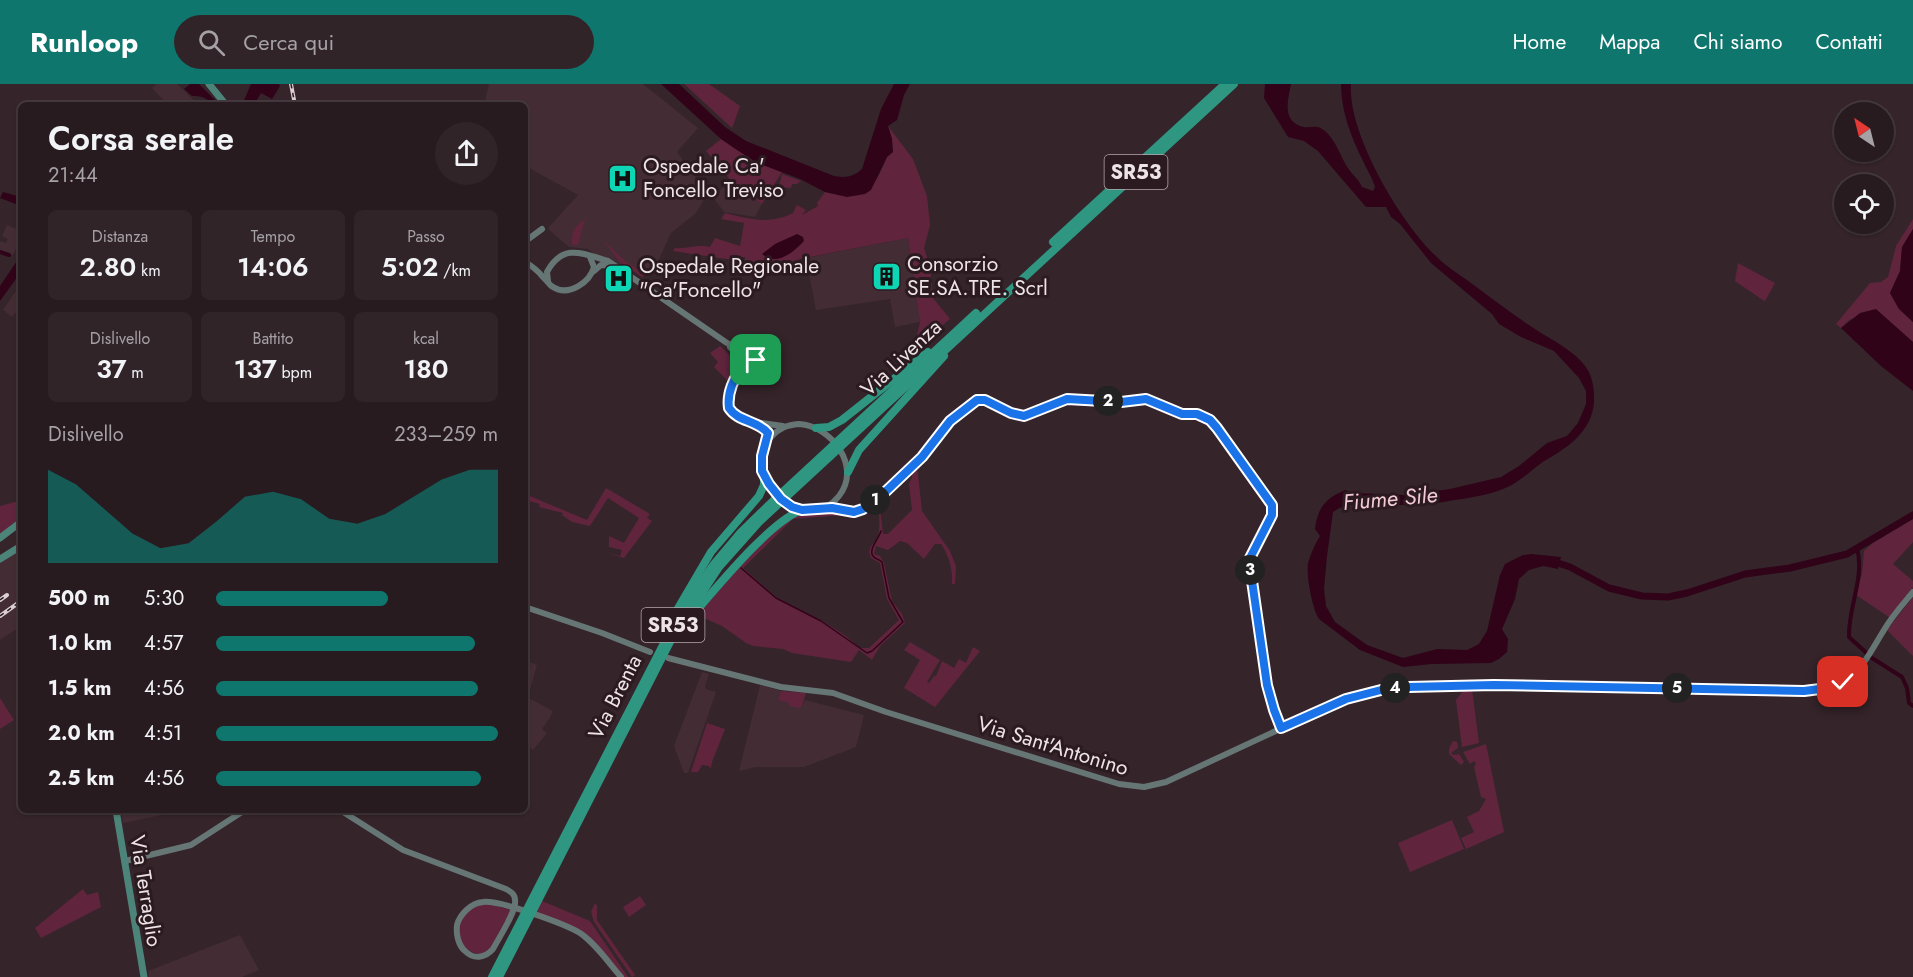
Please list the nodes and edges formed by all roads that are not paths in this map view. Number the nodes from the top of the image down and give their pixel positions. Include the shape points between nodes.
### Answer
1 (209, 84) edge
2 (1225, 84) edge
3 (1234, 84) edge
4 (224, 102) edge
5 (542, 229) dead end
6 (528, 240) edge
7 (590, 256) junction
8 (528, 263) edge
9 (550, 266) junction
10 (614, 266) junction
11 (535, 269) junction
12 (593, 271) junction
13 (548, 281) junction
14 (955, 336) junction
15 (727, 344) junction
16 (744, 349) junction
17 (738, 360) junction
18 (747, 367) junction
19 (737, 376) junction
20 (729, 396) junction
21 (784, 426) junction
22 (816, 428) junction
23 (767, 441) junction
24 (842, 441) joint
25 (848, 472) junction
26 (764, 475) junction
27 (840, 495) junction
28 (775, 503) junction
29 (823, 508) junction
30 (802, 510) junction
31 (846, 511) junction
32 (18, 524) edge
33 (1, 537) edge
34 (18, 548) edge
35 (0, 559) edge
36 (1913, 592) edge
37 (528, 608) edge
38 (670, 639) junction
39 (650, 652) dead end
40 (668, 658) dead end
41 (648, 672) junction
42 (1281, 728) junction
43 (116, 813) edge
44 (240, 813) edge
45 (345, 813) edge
46 (124, 861) junction
47 (514, 908) edge
48 (514, 908) edge
49 (514, 908) edge
50 (514, 908) edge
51 (144, 977) edge
52 (492, 977) edge
53 (499, 977) edge
54 (621, 977) edge

1 - 4 main road
2 - 14 highway, Via Livenza / SR53
3 - 14 highway, Via Livenza / SR53
5 - 6 street
7 - 9 street via 569,253
7 - 10 street
7 - 12 street
8 - 11 street
9 - 11 street
9 - 13 street
10 - 12 street via 601,265
10 - 15 street
11 - 13 street
12 - 13 street via 582,284 570,290 557,289
14 - 22 highway via 842,420
14 - 24 highway, Via Livenza / SR53
14 - 25 highway via 938,364 859,450
15 - 16 street
15 - 17 street
16 - 17 street
16 - 18 street via 752,350 757,357 753,366
17 - 18 street
17 - 19 street
18 - 19 street
19 - 20 street
20 - 21 street via 732,409 742,416 771,426
20 - 23 street via 731,412 763,428 768,433
21 - 22 street
21 - 23 street
22 - 25 street via 842,453
23 - 26 street via 762,456
24 - 28 highway, Via Brenta / SR53
25 - 27 street
26 - 30 street via 781,499
26 - 41 highway via 759,496 722,536 697,573
27 - 29 street
27 - 31 street via 839,503
28 - 38 highway, Via Brenta / SR53 via 719,567
28 - 41 highway, Via Brenta / SR53 via 741,532 701,581
29 - 30 street
29 - 31 street
30 - 38 highway via 787,517 760,542
31 - 42 street via 859,511 882,495 922,457 950,421 977,400 1024,416 1067,399 1146,399 1182,414 1197,414 1210,420 1272,505 1272,515 1249,560 1267,685
32 - 33 main road
34 - 35 main road
36 - 42 street, Via Sant'Antonino via 1856,673 1839,684 1804,691 1400,687 1346,699
37 - 39 street
38 - 53 highway, Via Brenta / SR53
40 - 42 street, Via Sant'Antonino via 781,687 833,693 1135,787 1166,782
41 - 52 highway, Via Brenta / SR53
43 - 46 main road, Via Terraglio
44 - 46 street via 191,845
45 - 47 street via 404,850 506,889 513,894
46 - 51 main road, Via Terraglio
48 - 49 street via 487,955 469,954 461,946 458,925 468,909 487,901
50 - 54 street via 585,937

